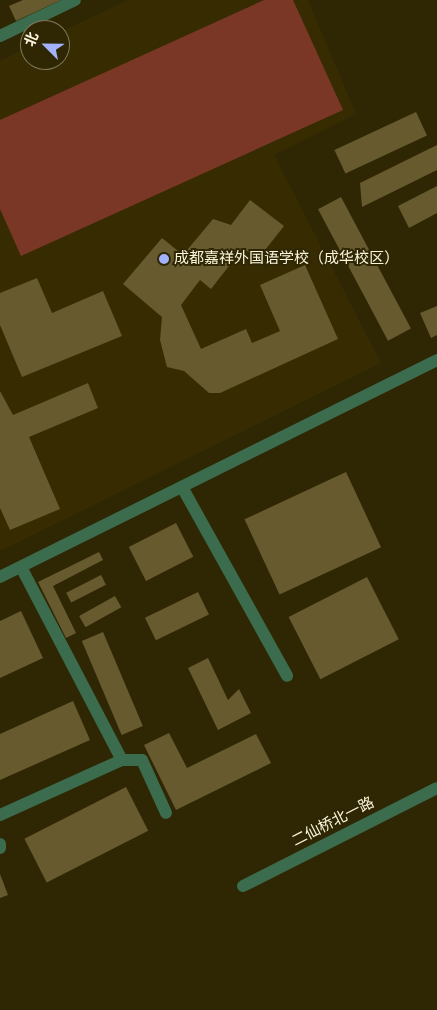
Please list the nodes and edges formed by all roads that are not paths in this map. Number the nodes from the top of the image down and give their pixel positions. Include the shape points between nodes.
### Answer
1 (75, 0) edge
2 (0, 36) edge
3 (437, 360) edge
4 (182, 487) junction
5 (21, 567) junction
6 (0, 578) edge
7 (287, 676) dead end
8 (122, 760) junction
9 (437, 788) edge
10 (166, 813) dead end
11 (0, 815) edge
12 (243, 886) dead end

1 - 2 street
3 - 4 street
4 - 5 street
4 - 7 street
5 - 6 street
5 - 8 street
8 - 10 street via 142,760
8 - 11 street
9 - 12 street, 二仙桥北一路

